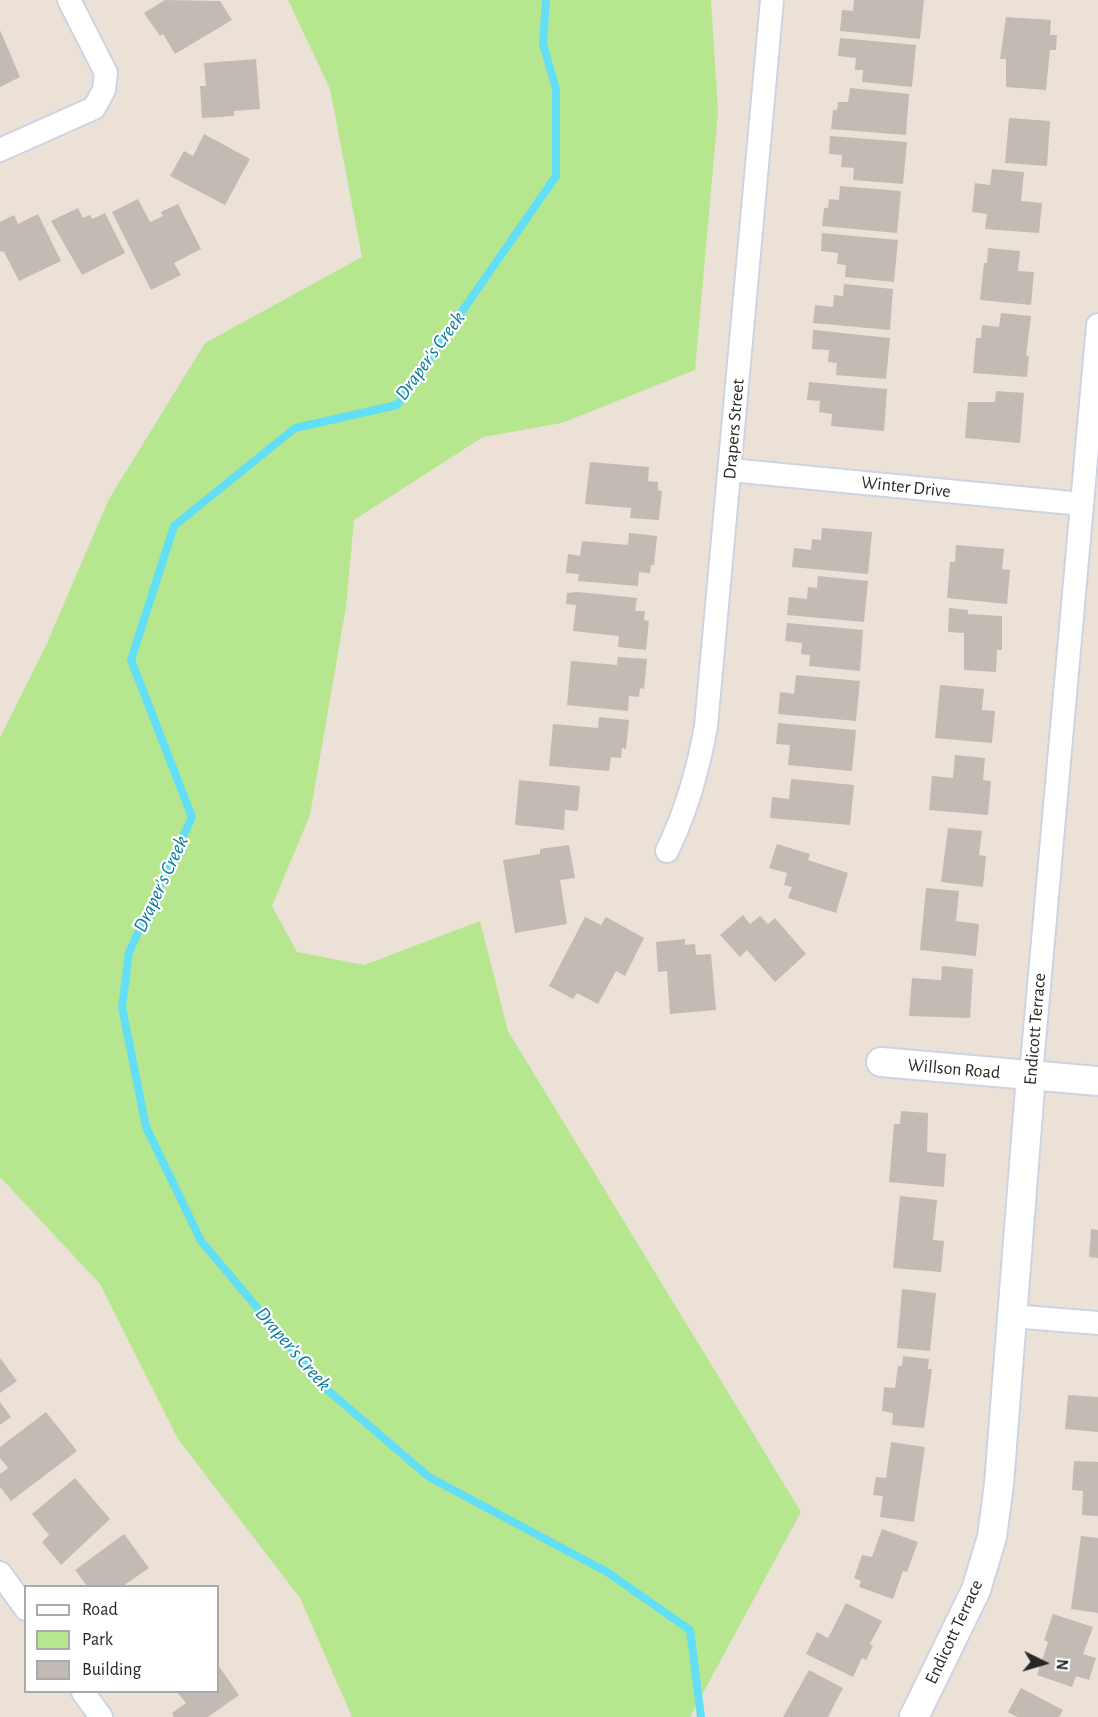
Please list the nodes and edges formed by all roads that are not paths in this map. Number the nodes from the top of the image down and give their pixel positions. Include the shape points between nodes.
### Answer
1 (69, 0) edge
2 (772, 0) edge
3 (0, 150) edge
4 (1098, 326) edge
5 (730, 470) junction
6 (1082, 504) junction
7 (667, 851) dead end
8 (881, 1062) dead end
9 (1031, 1076) junction
10 (1098, 1081) edge
11 (1012, 1317) junction
12 (1098, 1323) edge
13 (0, 1573) edge
14 (24, 1606) edge
15 (84, 1693) edge
16 (101, 1717) edge
17 (914, 1717) edge

1 - 3 street via 106,73 104,90 94,108
2 - 5 street, Drapers Street
4 - 6 street, Endicott Terrace
5 - 6 street, Winter Drive
5 - 7 street, Drapers Street via 706,726 696,778
6 - 9 street, Endicott Terrace
8 - 9 street, Willson Road
9 - 10 street, Willson Road
9 - 11 street, Endicott Terrace
11 - 12 street
11 - 17 street, Endicott Terrace via 992,1537 976,1590
13 - 14 street
15 - 16 street

